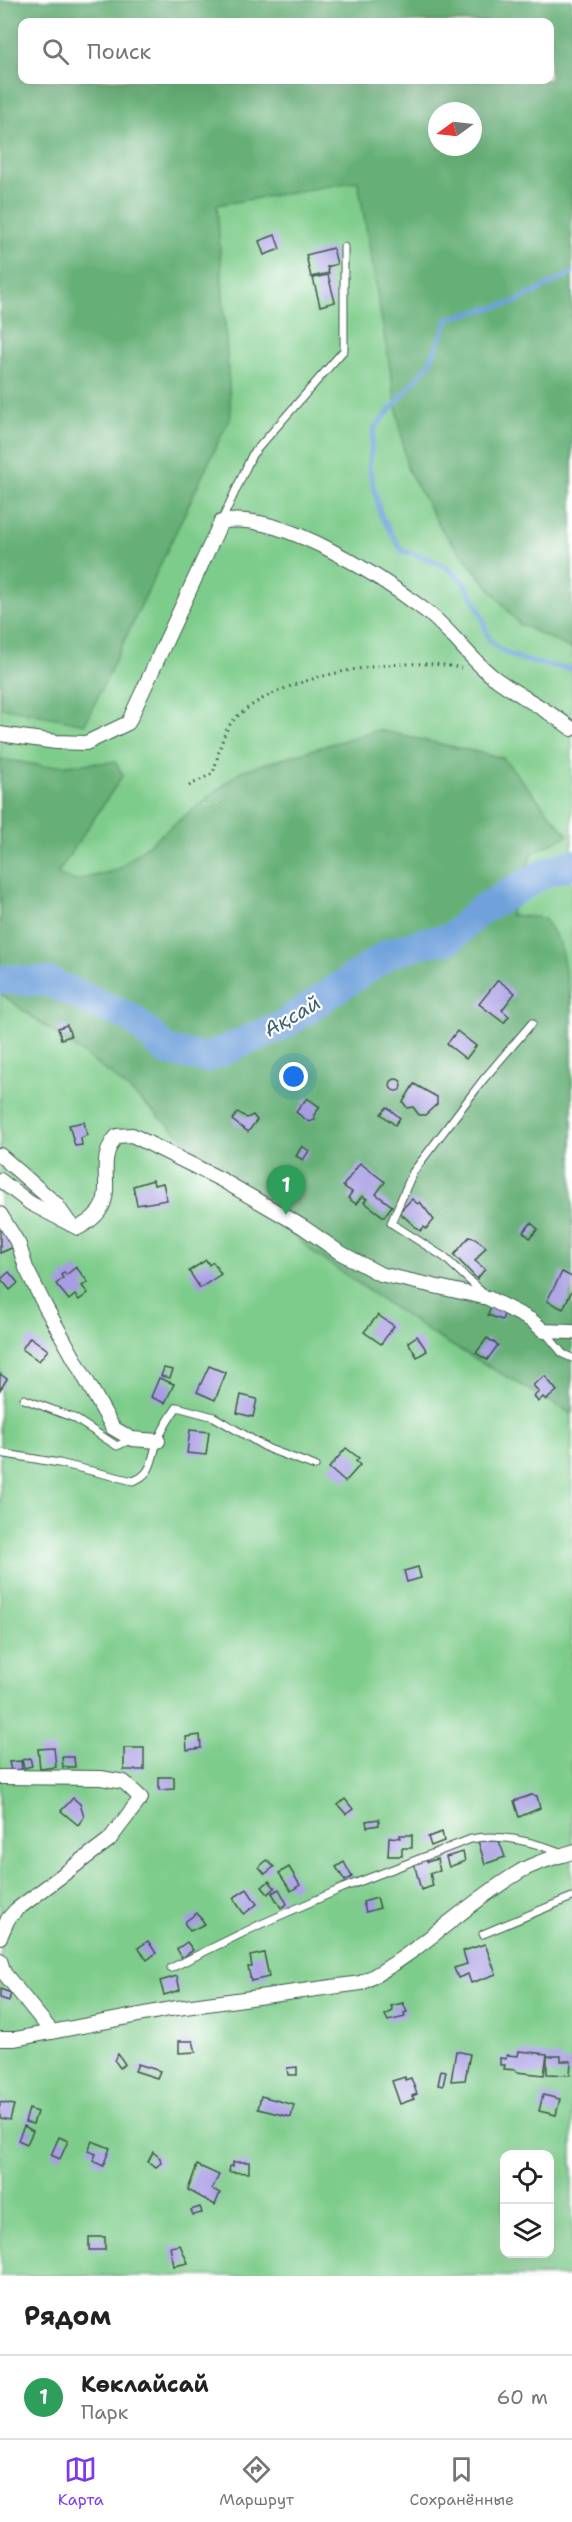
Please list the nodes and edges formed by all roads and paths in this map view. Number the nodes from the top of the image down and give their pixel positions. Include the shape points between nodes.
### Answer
1 (344, 247) dead end
2 (221, 522) junction
3 (491, 675) junction
4 (572, 729) edge
5 (0, 734) edge
6 (189, 786) dead end
7 (532, 1023) dead end
8 (0, 1155) edge
9 (0, 1180) edge
10 (0, 1214) edge
11 (70, 1224) junction
12 (488, 1298) junction
13 (544, 1331) junction
14 (572, 1332) edge
15 (572, 1358) edge
16 (24, 1399) dead end
17 (132, 1439) junction
18 (158, 1442) junction
19 (0, 1453) edge
20 (315, 1466) dead end
21 (0, 1777) edge
22 (569, 1853) edge
23 (572, 1897) edge
24 (483, 1934) dead end
25 (0, 1937) edge
26 (0, 1960) edge
27 (171, 1968) dead end
28 (52, 2032) junction
29 (0, 2039) edge

1 - 2 lane via 344,350 252,455
2 - 3 street via 238,519 274,525 327,549 428,612
2 - 5 street via 128,723 86,743
3 - 4 street
3 - 6 path via 446,664 410,663 340,672 263,696 231,723 213,773
7 - 12 lane via 413,1172 391,1223 444,1257
8 - 11 street via 56,1204
9 - 11 street via 30,1203
10 - 17 street via 104,1413 113,1428
11 - 12 street via 78,1228 92,1221 106,1203 109,1144 117,1136 132,1135 222,1180 380,1274
12 - 13 street
13 - 14 street
13 - 15 lane
16 - 17 lane via 74,1418 117,1446
17 - 18 street
18 - 19 lane via 149,1469 143,1478 133,1481
18 - 20 lane via 177,1407 214,1417 269,1449
21 - 25 street via 101,1778 124,1782 141,1798 109,1840 16,1910
22 - 27 lane via 488,1836 471,1839 343,1888
22 - 28 street via 518,1872 413,1951 361,1983 170,2009
23 - 24 lane
26 - 28 street via 4,1973
28 - 29 street

